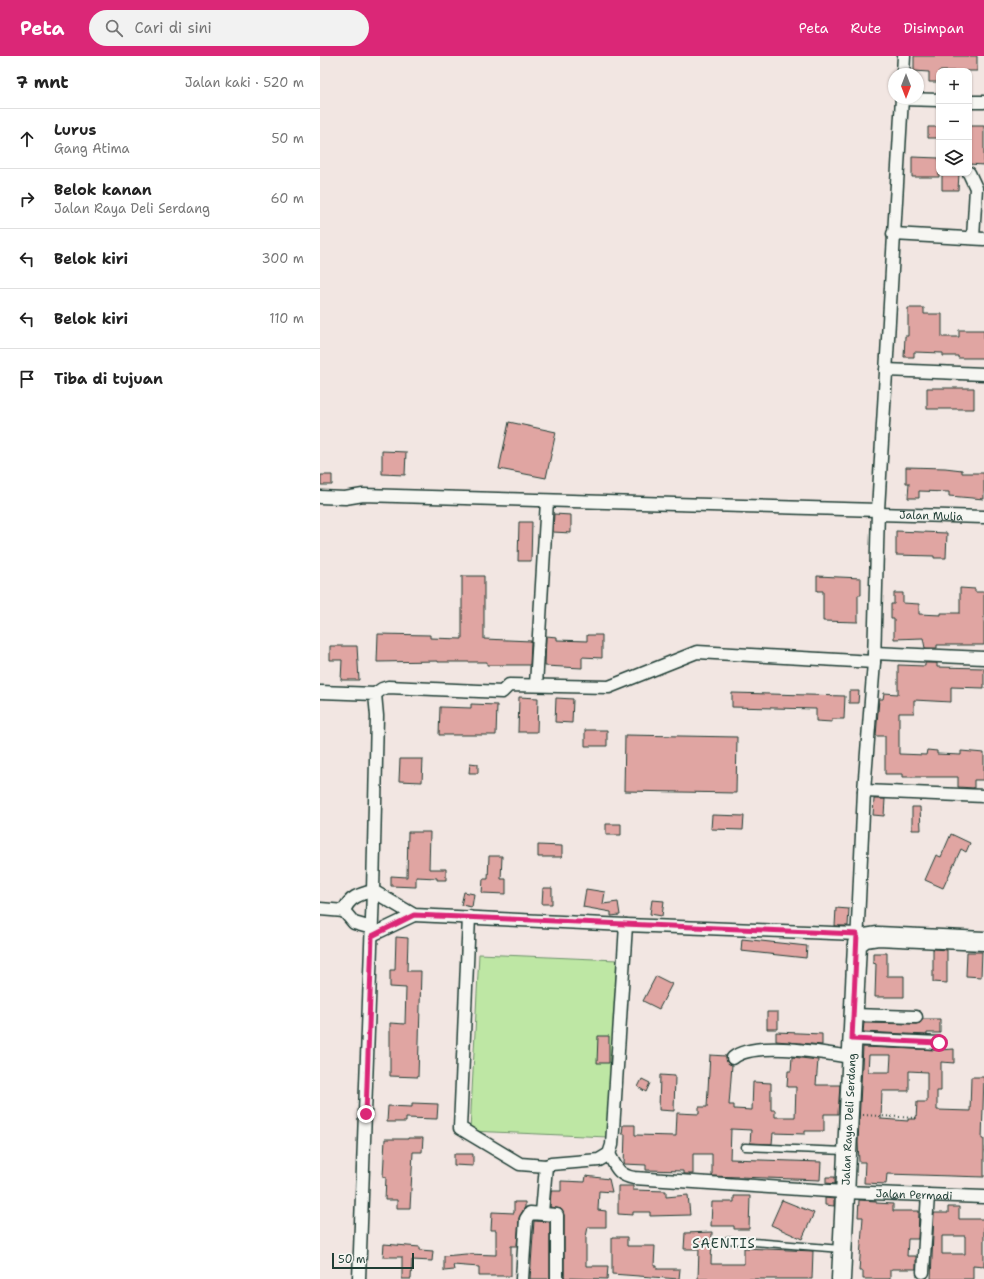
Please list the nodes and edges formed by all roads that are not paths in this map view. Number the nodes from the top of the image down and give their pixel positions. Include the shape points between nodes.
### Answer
1 (904, 56) edge
2 (903, 68) edge
3 (924, 99) edge
4 (936, 100) edge
5 (972, 102) edge
6 (984, 102) edge
7 (902, 104) edge
8 (970, 176) edge
9 (893, 234) junction
10 (979, 238) edge
11 (886, 370) junction
12 (984, 374) edge
13 (320, 497) edge
14 (547, 501) junction
15 (878, 512) junction
16 (984, 517) edge
17 (874, 658) junction
18 (984, 658) edge
19 (536, 685) junction
20 (320, 692) edge
21 (375, 694) junction
22 (864, 790) junction
23 (984, 796) edge
24 (373, 891) junction
25 (320, 909) edge
26 (344, 910) junction
27 (414, 915) junction
28 (469, 917) junction
29 (626, 925) junction
30 (372, 932) junction
31 (857, 939) junction
32 (984, 941) edge
33 (853, 1015) junction
34 (916, 1017) dead end
35 (852, 1039) junction
36 (939, 1043) dead end
37 (851, 1057) junction
38 (733, 1058) dead end
39 (745, 1147) dead end
40 (846, 1151) junction
41 (608, 1154) junction
42 (546, 1166) junction
43 (844, 1192) junction
44 (928, 1195) junction
45 (984, 1197) edge
46 (542, 1213) junction
47 (728, 1240) dead end
48 (842, 1249) junction
49 (923, 1272) dead end
50 (359, 1279) edge
51 (522, 1279) edge
52 (557, 1279) edge
53 (841, 1279) edge

1 - 2 street
3 - 4 street
5 - 6 street
7 - 9 street
8 - 10 street via 976,188
9 - 10 street
9 - 11 street
11 - 12 street
11 - 15 street
13 - 14 street, Jalan Mulia via 345,498 363,495
14 - 15 street, Jalan Mulia
14 - 19 street
15 - 16 street, Jalan Mulia
15 - 17 street
17 - 18 street
17 - 19 street via 697,652 609,687
17 - 22 street
19 - 21 street via 509,685 502,692 388,687
20 - 21 street
21 - 24 street via 377,716
22 - 23 street
22 - 31 street
24 - 26 street via 358,895
24 - 27 street
24 - 30 street
25 - 26 street
26 - 30 street via 354,923
27 - 28 street
27 - 30 street
28 - 29 street
28 - 42 street via 460,1128 520,1164
29 - 31 street
29 - 41 street via 614,1132
30 - 50 street
31 - 32 main road via 878,936
31 - 33 main road, Jalan Raya Deli Serdang
33 - 34 street
33 - 35 main road, Jalan Raya Deli Serdang
35 - 36 street
35 - 37 main road, Jalan Raya Deli Serdang
37 - 38 street via 803,1050 764,1049 743,1052
37 - 40 main road, Jalan Raya Deli Serdang
39 - 40 lane
40 - 43 main road, Jalan Raya Deli Serdang
41 - 42 street via 599,1160
41 - 43 street, Jalan Permadi via 617,1170 624,1176 634,1178
42 - 46 street
43 - 44 street, Jalan Permadi
43 - 48 main road, Jalan Raya Deli Serdang
44 - 45 street, Jalan Permadi
44 - 49 street
46 - 51 street via 530,1213 526,1217
46 - 52 street via 555,1214 558,1217
47 - 48 lane
48 - 53 main road, Jalan Raya Deli Serdang

